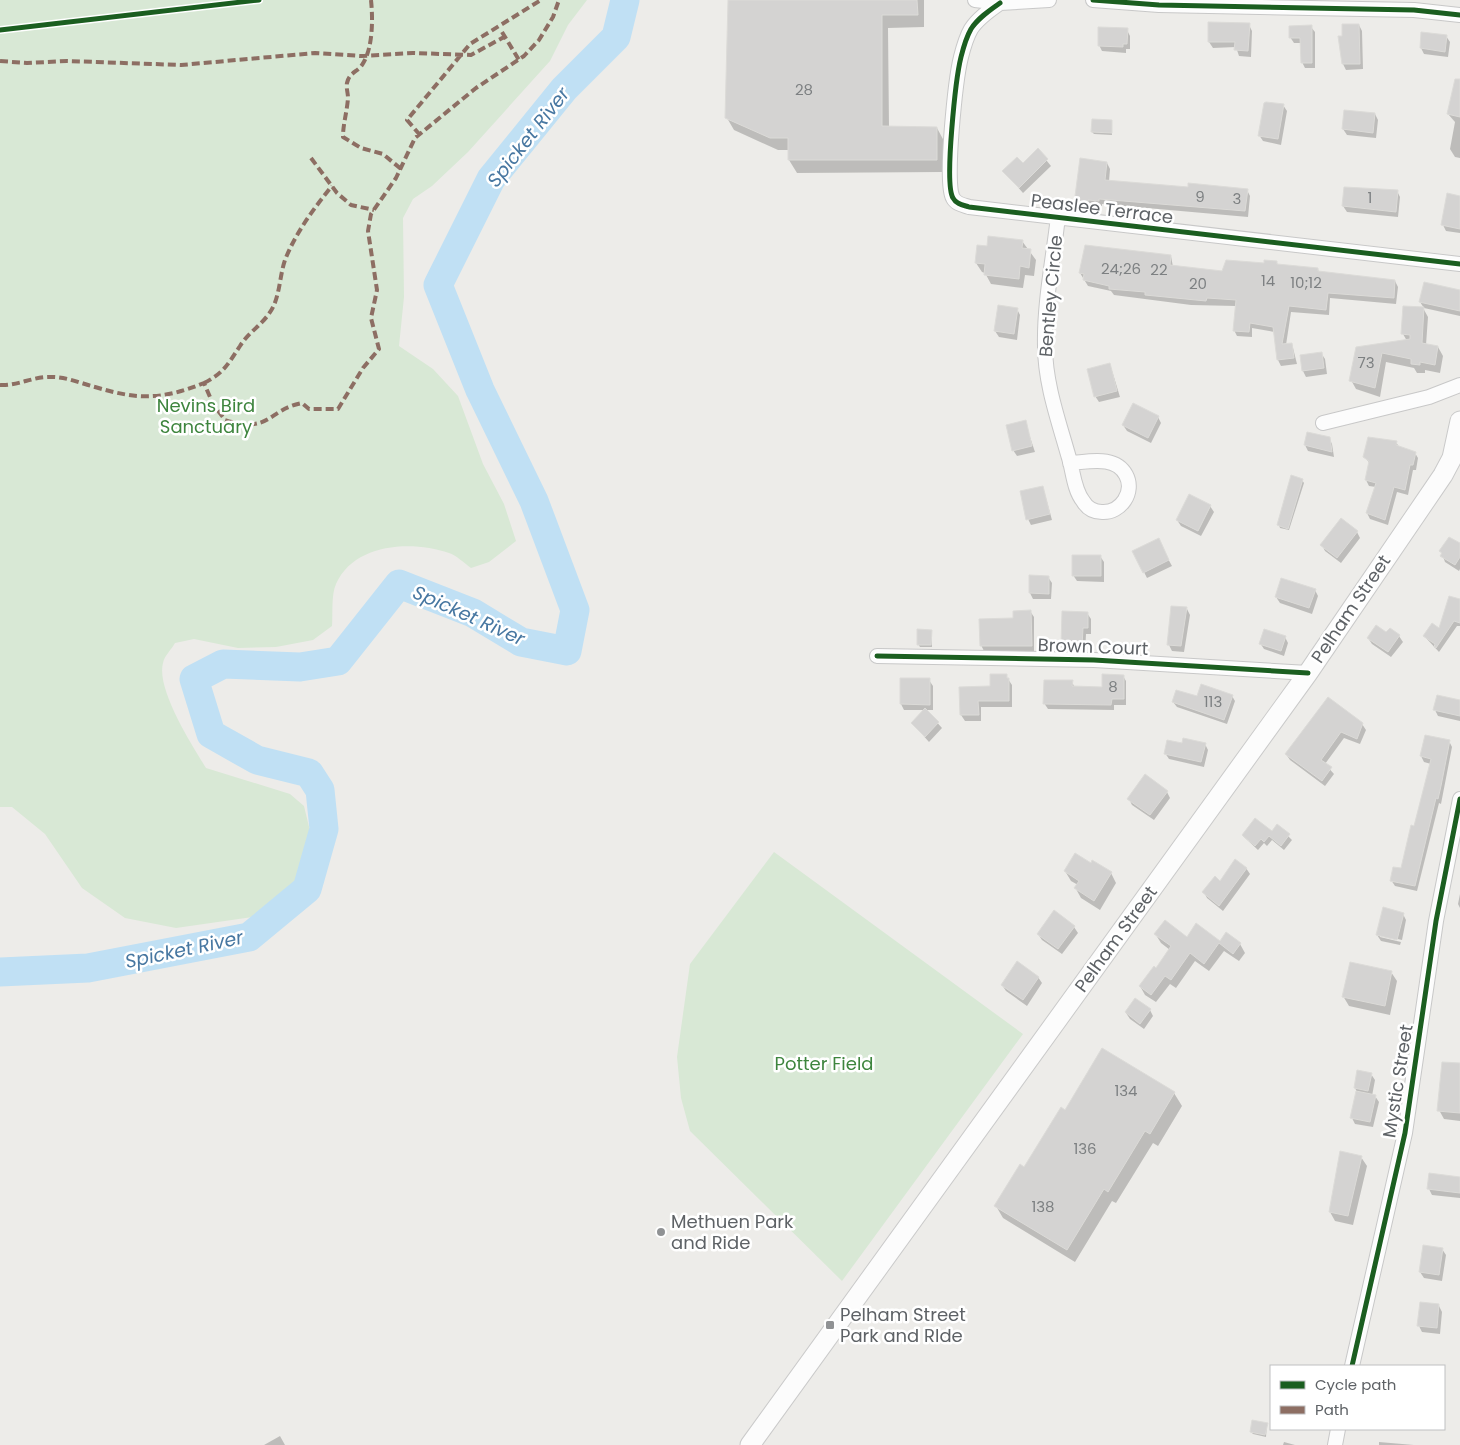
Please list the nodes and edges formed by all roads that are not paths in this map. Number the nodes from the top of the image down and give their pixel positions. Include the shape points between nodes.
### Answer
1 (975, 0) edge
2 (1049, 0) edge
3 (1093, 0) edge
4 (1000, 3) junction
5 (1460, 14) edge
6 (1058, 217) junction
7 (1460, 264) edge
8 (1460, 386) edge
9 (1460, 421) edge
10 (1323, 423) dead end
11 (1070, 462) junction
12 (1456, 462) edge
13 (877, 656) dead end
14 (1308, 673) junction
15 (1460, 798) edge
16 (1352, 1365) edge
17 (1338, 1430) edge
18 (750, 1445) edge
19 (1335, 1445) edge

1 - 4 street
2 - 4 street
3 - 5 street
4 - 6 street, Peaslee Terrace via 971,29 961,57 952,136 951,194 958,203 969,207
6 - 7 street, Peaslee Terrace
6 - 11 street, Bentley Circle via 1045,359
8 - 10 street via 1430,397
9 - 12 main road, Pelham Street
11 - 11 street, Bentley Circle via 1078,492 1088,507 1103,512 1119,507 1124,501 1129,486 1118,465 1102,461
12 - 14 main road, Pelham Street
13 - 14 street, Brown Court via 1094,660
14 - 18 main road, Pelham Street
15 - 16 street, Mystic Street via 1436,921 1405,1132
17 - 19 street

